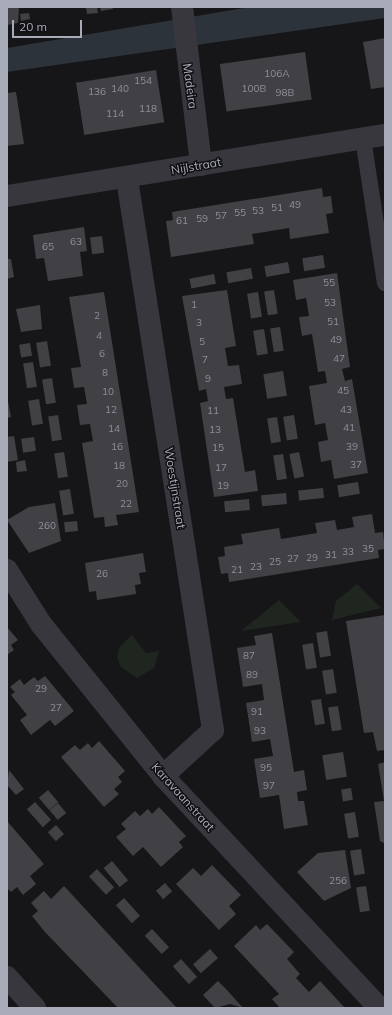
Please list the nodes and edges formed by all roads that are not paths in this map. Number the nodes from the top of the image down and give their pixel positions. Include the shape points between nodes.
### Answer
1 (182, 8) edge
2 (385, 135) edge
3 (363, 138) junction
4 (201, 165) junction
5 (127, 179) junction
6 (7, 196) edge
7 (385, 283) edge
8 (7, 570) edge
9 (163, 776) junction
10 (7, 977) edge
11 (35, 1008) edge
12 (379, 1008) edge

1 - 4 street, Madeira via 185,55
2 - 3 street, Nijlstraat
3 - 4 street, Nijlstraat
3 - 7 street
4 - 5 street, Nijlstraat
5 - 6 street, Nijlstraat
5 - 9 street, Woestijnstraat via 213,730
8 - 9 street, Karavaanstraat via 41,624
9 - 12 street, Karavaanstraat
10 - 11 street

